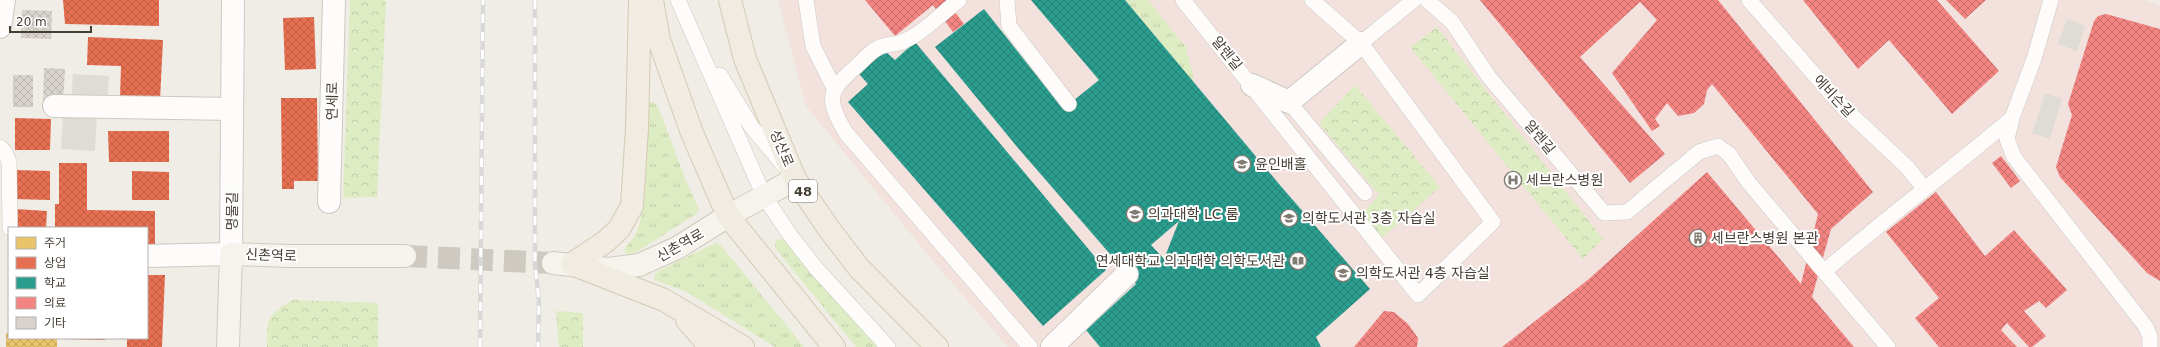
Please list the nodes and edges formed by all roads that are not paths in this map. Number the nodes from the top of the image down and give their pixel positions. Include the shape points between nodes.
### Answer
1 (4, 0) edge
2 (233, 0) edge
3 (334, 0) edge
4 (640, 0) edge
5 (652, 0) edge
6 (678, 0) edge
7 (690, 0) edge
8 (730, 0) edge
9 (806, 0) edge
10 (959, 0) edge
11 (1007, 0) edge
12 (1183, 0) edge
13 (1312, 0) edge
14 (1414, 0) edge
15 (1427, 0) edge
16 (1749, 0) edge
17 (2051, 0) edge
18 (0, 27) edge
19 (1361, 43) junction
20 (1252, 85) junction
21 (834, 88) junction
22 (1289, 102) junction
23 (1069, 104) dead end
24 (54, 106) dead end
25 (232, 109) junction
26 (2012, 118) junction
27 (0, 147) edge
28 (795, 179) junction
29 (1924, 188) junction
30 (1365, 193) dead end
31 (764, 196) junction
32 (330, 202) dead end
33 (728, 216) junction
34 (10, 227) edge
35 (230, 254) junction
36 (148, 256) edge
37 (405, 256) tunnel mouth
38 (562, 263) junction
39 (1825, 271) junction
40 (1128, 274) dead end
41 (678, 307) junction
42 (228, 347) edge
43 (710, 347) edge
44 (743, 347) edge
45 (834, 347) edge
46 (888, 347) edge
47 (937, 347) edge
48 (1030, 347) edge
49 (1052, 347) edge
50 (1888, 347) edge
51 (2150, 347) edge

1 - 18 street
2 - 25 street, 명물길
3 - 32 street, 연세로
4 - 38 main road via 632,206 619,229 605,242
5 - 33 main road via 660,40 692,133
6 - 31 lane
7 - 28 lane via 717,71 751,126
8 - 28 main road, 성산로 / 48 via 745,59
9 - 21 lane via 813,46
10 - 21 lane via 924,28 901,42 878,47
11 - 23 lane via 1009,26
12 - 20 lane, 알렌길
13 - 19 lane
14 - 19 lane
15 - 39 lane, 알렌길 via 1452,22 1488,77 1604,213 1628,212 1699,152 1718,146 1729,154 1749,183
16 - 29 lane, 에비슨길 via 1840,104 1907,167
17 - 26 lane via 2034,59
19 - 20 lane, 알렌길 via 1493,222 1418,295
19 - 22 street
20 - 22 street
21 - 48 lane via 832,107 846,133
22 - 30 lane
24 - 25 street
25 - 35 street, 명물길
26 - 29 lane via 1970,154
26 - 51 lane via 2007,139 2014,157 2146,327
27 - 34 lane via 9,162
28 - 31 main road, 신촌역로
28 - 47 main road, 성산로 / 48 via 859,268
29 - 39 lane
31 - 33 main road, 신촌역로
31 - 46 lane via 815,267
33 - 38 main road, 신촌역로 via 677,248 639,265 609,268
33 - 45 main road
35 - 36 street
35 - 37 main road, 신촌역로
35 - 42 main road, 신촌역로
38 - 41 main road via 651,294
39 - 50 lane
40 - 49 street
41 - 43 main road
41 - 44 main road

